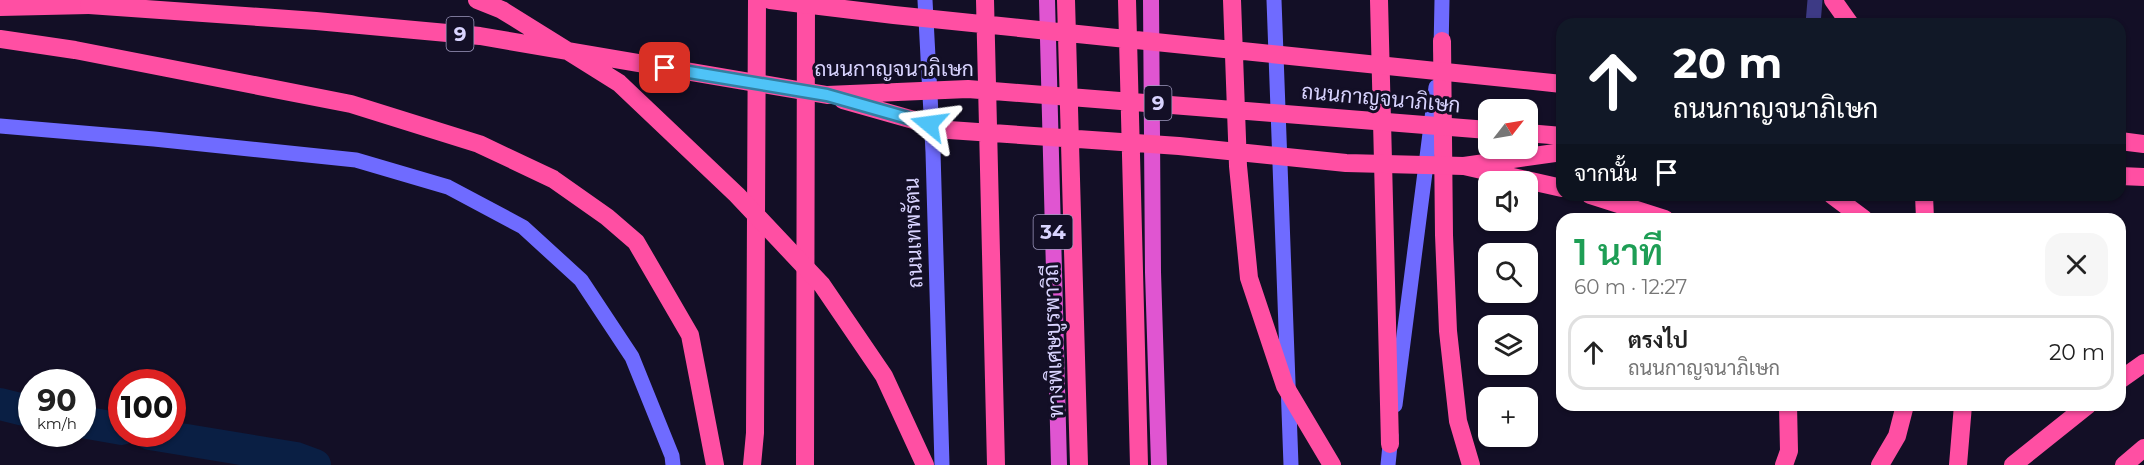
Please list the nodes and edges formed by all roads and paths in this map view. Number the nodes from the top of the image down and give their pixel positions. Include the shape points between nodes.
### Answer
1 (477, 0) edge
2 (757, 0) edge
3 (770, 0) edge
4 (806, 0) edge
5 (925, 0) edge
6 (985, 0) edge
7 (1047, 0) edge
8 (1066, 0) edge
9 (1127, 0) edge
10 (1151, 0) edge
11 (1232, 0) edge
12 (1274, 0) edge
13 (1379, 0) edge
14 (1442, 0) edge
15 (1815, 0) edge
16 (1833, 0) edge
17 (0, 7) edge
18 (1814, 18) edge
19 (1846, 18) edge
20 (0, 39) edge
21 (1442, 41) junction
22 (1556, 83) edge
23 (827, 95) junction
24 (0, 126) edge
25 (1478, 129) edge
26 (1538, 134) edge
27 (1556, 135) edge
28 (2126, 142) edge
29 (2144, 144) edge
30 (1556, 153) edge
31 (1464, 166) junction
32 (2126, 176) edge
33 (2144, 177) edge
34 (1556, 187) edge
35 (1609, 201) edge
36 (1840, 201) edge
37 (1646, 213) edge
38 (1856, 213) edge
39 (2144, 363) edge
40 (2126, 376) edge
41 (1788, 411) edge
42 (1903, 411) edge
43 (1962, 411) edge
44 (2080, 411) edge
45 (1390, 444) junction
46 (2144, 448) edge
47 (2144, 457) edge
48 (673, 465) edge
49 (715, 465) edge
50 (752, 465) edge
51 (805, 465) edge
52 (924, 465) edge
53 (942, 465) edge
54 (996, 465) edge
55 (1059, 465) edge
56 (1080, 465) edge
57 (1140, 465) edge
58 (1159, 465) edge
59 (1291, 465) edge
60 (1332, 465) edge
61 (1389, 465) edge
62 (1471, 465) edge
63 (1784, 465) edge
64 (1880, 465) edge
65 (1958, 465) edge
66 (2013, 465) edge
67 (2124, 465) edge
68 (2136, 465) edge

1 - 52 highway, bridge via 502,10 619,83 745,203 822,285 884,376
2 - 50 highway
3 - 22 highway, bridge
4 - 51 highway
5 - 53 main road, ถนนเทพรัตน
6 - 54 highway, bridge
7 - 55 highway, 34
8 - 56 highway, ทางพิเศษบูรพาวิถี, bridge
9 - 57 highway, bridge
10 - 58 highway
11 - 60 highway, bridge via 1238,166 1249,278 1285,386
12 - 59 main road
13 - 45 highway
14 - 21 main road
15 - 18 lane
16 - 19 highway
17 - 23 highway, ถนนกาญจนาภิเษก / 9, bridge via 89,5 480,36
20 - 49 highway via 351,104 478,144 553,179 636,242 690,335
21 - 45 main road
21 - 62 highway via 1448,331 1458,421
23 - 25 highway, ถนนกาญจนาภิเษก / 9, bridge via 968,89
23 - 31 highway, bridge via 949,130 1346,163
24 - 48 main road via 356,159 448,187 522,227 581,280 632,357
26 - 27 highway
28 - 29 highway
30 - 31 highway, bridge
31 - 34 highway
32 - 33 highway
35 - 37 highway
36 - 38 highway
39 - 40 highway
41 - 63 highway via 1789,451
42 - 64 highway via 1897,436
43 - 65 highway
44 - 66 highway
45 - 61 main road
46 - 67 highway
47 - 68 highway

